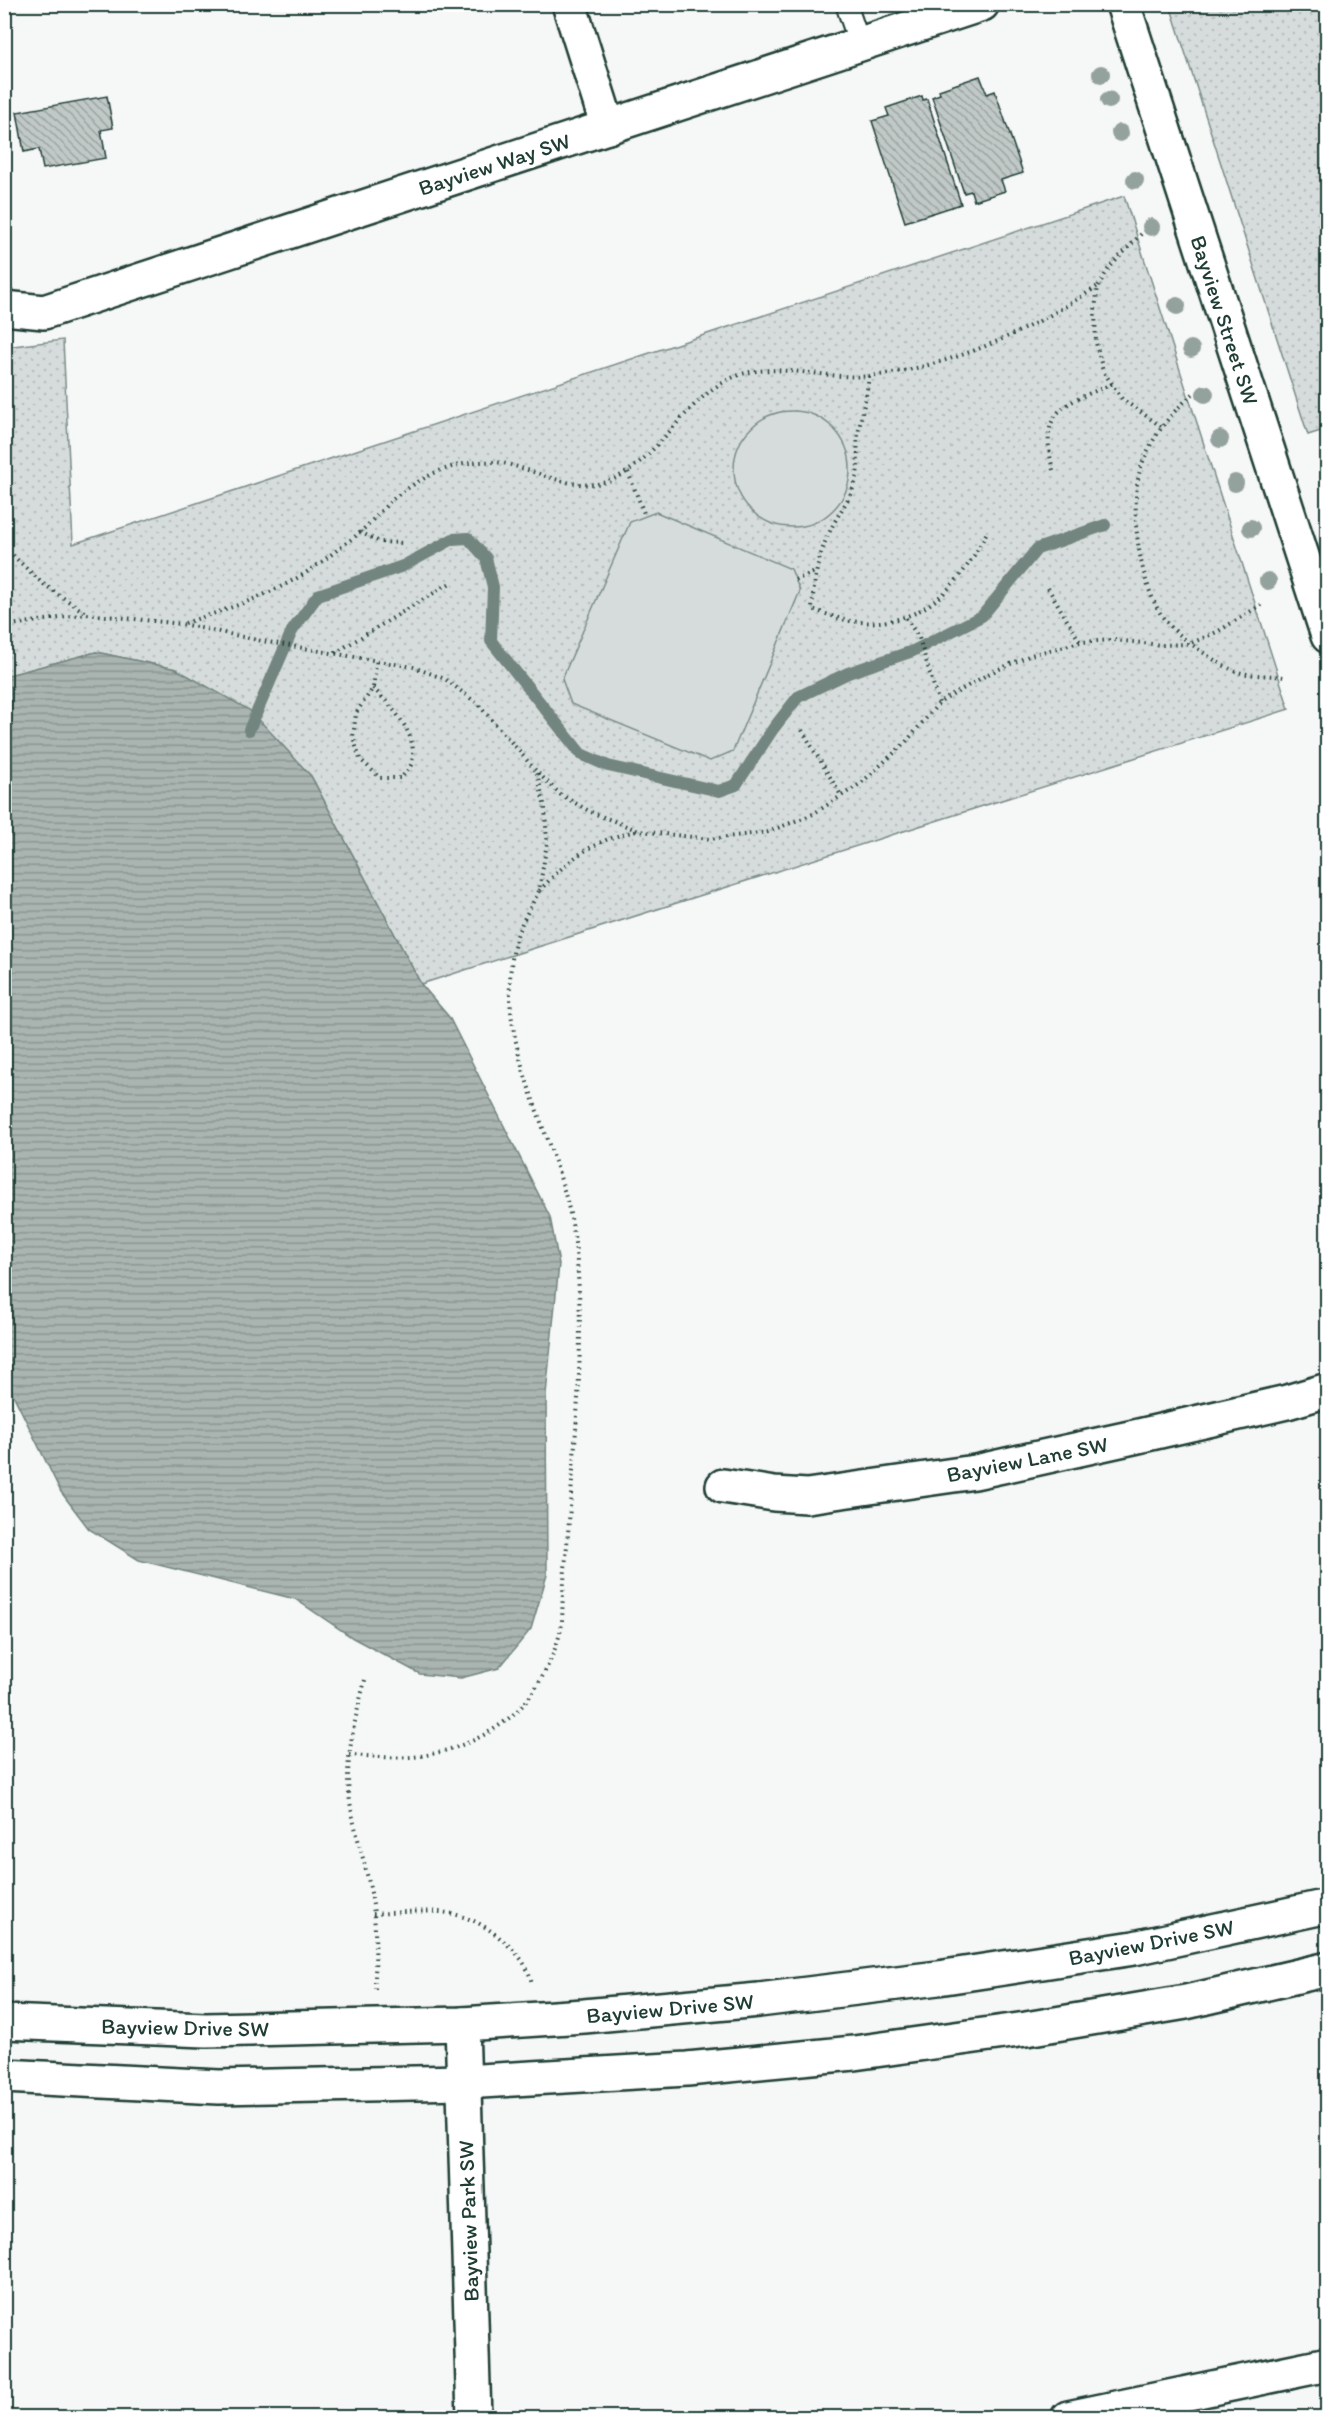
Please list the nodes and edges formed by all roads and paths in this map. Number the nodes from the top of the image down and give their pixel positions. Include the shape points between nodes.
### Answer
1 (569, 4) edge
2 (846, 4) edge
3 (982, 4) edge
4 (1123, 4) edge
5 (860, 45) junction
6 (608, 127) junction
7 (1141, 234) dead end
8 (1098, 286) junction
9 (4, 308) edge
10 (869, 376) junction
11 (1112, 384) junction
12 (1193, 394) dead end
13 (1162, 427) junction
14 (1053, 470) dead end
15 (628, 472) junction
16 (645, 516) dead end
17 (360, 532) junction
18 (987, 532) dead end
19 (403, 543) dead end
20 (4, 547) edge
21 (815, 572) junction
22 (795, 580) dead end
23 (452, 582) dead end
24 (1048, 588) dead end
25 (1261, 605) dead end
26 (87, 614) junction
27 (906, 618) junction
28 (182, 624) junction
29 (4, 626) edge
30 (1326, 627) edge
31 (1080, 642) junction
32 (1189, 644) junction
33 (335, 653) junction
34 (377, 659) junction
35 (1284, 677) dead end
36 (373, 688) junction
37 (939, 703) junction
38 (802, 730) dead end
39 (537, 772) junction
40 (842, 797) junction
41 (639, 831) junction
42 (538, 891) junction
43 (1328, 1390) edge
44 (723, 1486) dead end
45 (365, 1680) dead end
46 (349, 1755) junction
47 (1328, 1906) edge
48 (373, 1914) junction
49 (1328, 1970) edge
50 (534, 2019) junction
51 (4, 2022) edge
52 (462, 2024) junction
53 (385, 2025) junction
54 (4, 2076) edge
55 (464, 2082) junction
56 (1328, 2364) edge
57 (474, 2418) edge
58 (1068, 2418) edge

1 - 6 street
2 - 5 lane
3 - 5 street, Bayview Way SW
4 - 30 street, Bayview Street SW
5 - 6 street, Bayview Way SW
6 - 9 street, Bayview Way SW via 44,312
7 - 8 path
8 - 10 path via 1056,314 957,357
8 - 11 path via 1096,343 1103,370
10 - 15 path via 769,371 742,374 713,389 684,413
10 - 21 path via 858,436 856,482 831,529
11 - 13 path via 1122,399
11 - 14 path via 1069,402 1054,416 1047,436
12 - 13 path
13 - 32 path via 1147,453 1137,485 1141,560 1164,620
15 - 16 path
15 - 17 path via 602,483 574,483 505,463 479,461 440,470 395,497
17 - 19 path via 380,542
17 - 28 path via 299,577 247,603
18 - 27 path via 972,562 949,590
20 - 26 path via 42,583
21 - 22 path
21 - 27 path via 812,609 850,621
23 - 33 path
24 - 31 path
25 - 32 path
26 - 28 path
26 - 29 path
27 - 37 path via 919,638
28 - 33 path
31 - 32 path
31 - 37 path via 1031,655 987,674
32 - 35 path via 1238,672
33 - 34 path
34 - 36 path
34 - 39 path via 445,680 478,704
36 - 36 path via 356,713 353,737 360,759 380,778 401,778 412,764 412,740 388,702
37 - 40 path via 906,741
38 - 40 path
39 - 41 path via 561,795
39 - 42 path via 547,843
40 - 41 path via 768,832 710,839
41 - 42 path via 614,836 587,849 564,864
42 - 46 path via 515,940 510,973 512,1030 565,1191 575,1242 580,1377 561,1629 524,1704 501,1725 466,1743 426,1755
43 - 44 street, Bayview Lane SW via 975,1472 807,1496
45 - 46 path
46 - 48 path via 348,1783
47 - 50 street, Bayview Drive SW via 1134,1948 938,1978 759,2000
48 - 50 path via 460,1914 491,1929 527,1967
48 - 53 path via 375,1996
49 - 55 street via 1026,2029 854,2053 687,2069
50 - 52 street, Bayview Drive SW
51 - 53 street, Bayview Drive SW via 206,2030
52 - 53 street, Bayview Drive SW
52 - 55 street, Bayview Park SW
54 - 55 street via 219,2087
55 - 57 street, Bayview Park SW
56 - 58 street

